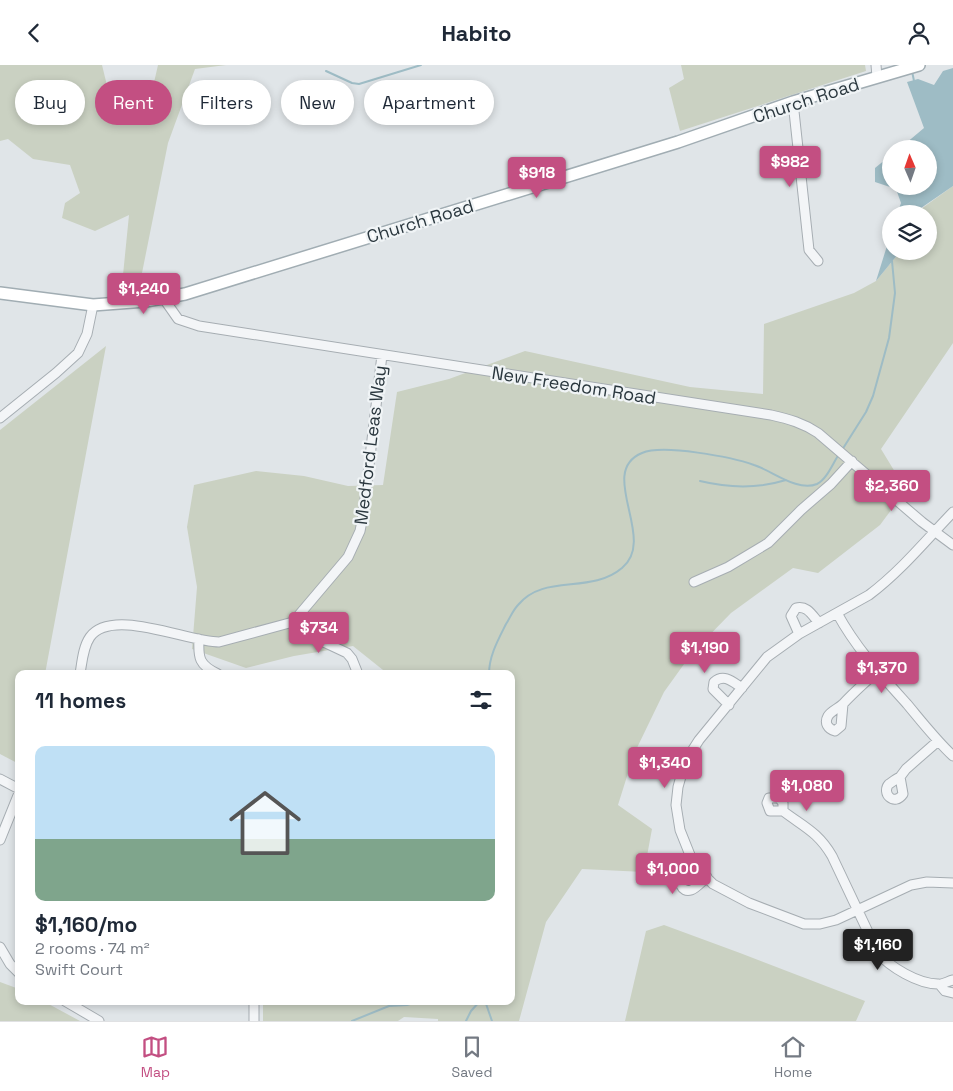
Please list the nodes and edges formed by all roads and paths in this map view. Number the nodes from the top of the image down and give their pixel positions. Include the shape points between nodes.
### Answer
1 (919, 65) edge
2 (877, 71) edge
3 (793, 102) junction
4 (818, 261) dead end
5 (0, 293) edge
6 (164, 299) junction
7 (93, 305) junction
8 (382, 355) junction
9 (0, 418) edge
10 (849, 459) junction
11 (953, 511) edge
12 (934, 532) junction
13 (953, 545) edge
14 (694, 582) dead end
15 (838, 613) junction
16 (293, 623) junction
17 (818, 623) junction
18 (799, 634) junction
19 (199, 639) junction
20 (81, 670) edge
21 (210, 670) edge
22 (356, 670) edge
23 (877, 671) junction
24 (742, 688) junction
25 (843, 704) dead end
26 (729, 705) junction
27 (938, 741) junction
28 (953, 756) edge
29 (900, 777) dead end
30 (0, 779) edge
31 (15, 787) edge
32 (15, 803) edge
33 (783, 811) dead end
34 (0, 840) edge
35 (695, 864) junction
36 (706, 877) junction
37 (953, 883) edge
38 (856, 909) junction
39 (0, 947) edge
40 (15, 968) edge
41 (953, 980) edge
42 (940, 985) junction
43 (953, 993) edge
44 (72, 1005) edge
45 (254, 1005) edge
46 (99, 1021) edge
47 (254, 1021) edge

1 - 2 main road, Church Road via 902,70
2 - 3 main road, Church Road
3 - 4 street via 809,250
3 - 6 main road, Church Road via 678,142
5 - 7 main road, Church Road
6 - 7 main road, Church Road
6 - 8 street, New Freedom Road via 178,319 191,325
7 - 9 street via 88,334 78,353
8 - 10 street, New Freedom Road via 777,417 807,425
8 - 16 street, Medford Leas Way via 360,531 348,557
10 - 12 street, New Freedom Road
10 - 14 street via 831,484 768,543 728,567
11 - 12 street
12 - 13 street, New Freedom Road
12 - 15 street via 889,581
15 - 17 street
15 - 23 street via 848,634
16 - 19 street via 219,641
16 - 22 street via 313,637 347,653
17 - 18 street
17 - 18 street via 808,610 796,608 791,616
18 - 24 street via 767,657
19 - 20 street via 119,625 105,627 94,633 87,643
19 - 21 street via 201,662
23 - 25 street
23 - 27 street
24 - 26 street
24 - 26 street via 728,679 720,678 714,682 713,689
26 - 35 street via 694,747 679,779 676,795 678,821
27 - 28 street
27 - 29 street
30 - 31 street
32 - 34 street
33 - 38 street via 825,844
35 - 36 street
35 - 36 street via 681,876 684,889 694,889
36 - 38 street via 749,903 804,924 828,922
37 - 38 street via 911,885
38 - 42 street via 884,960 913,977
39 - 40 street
41 - 42 street
42 - 43 street
44 - 46 street
45 - 47 street

